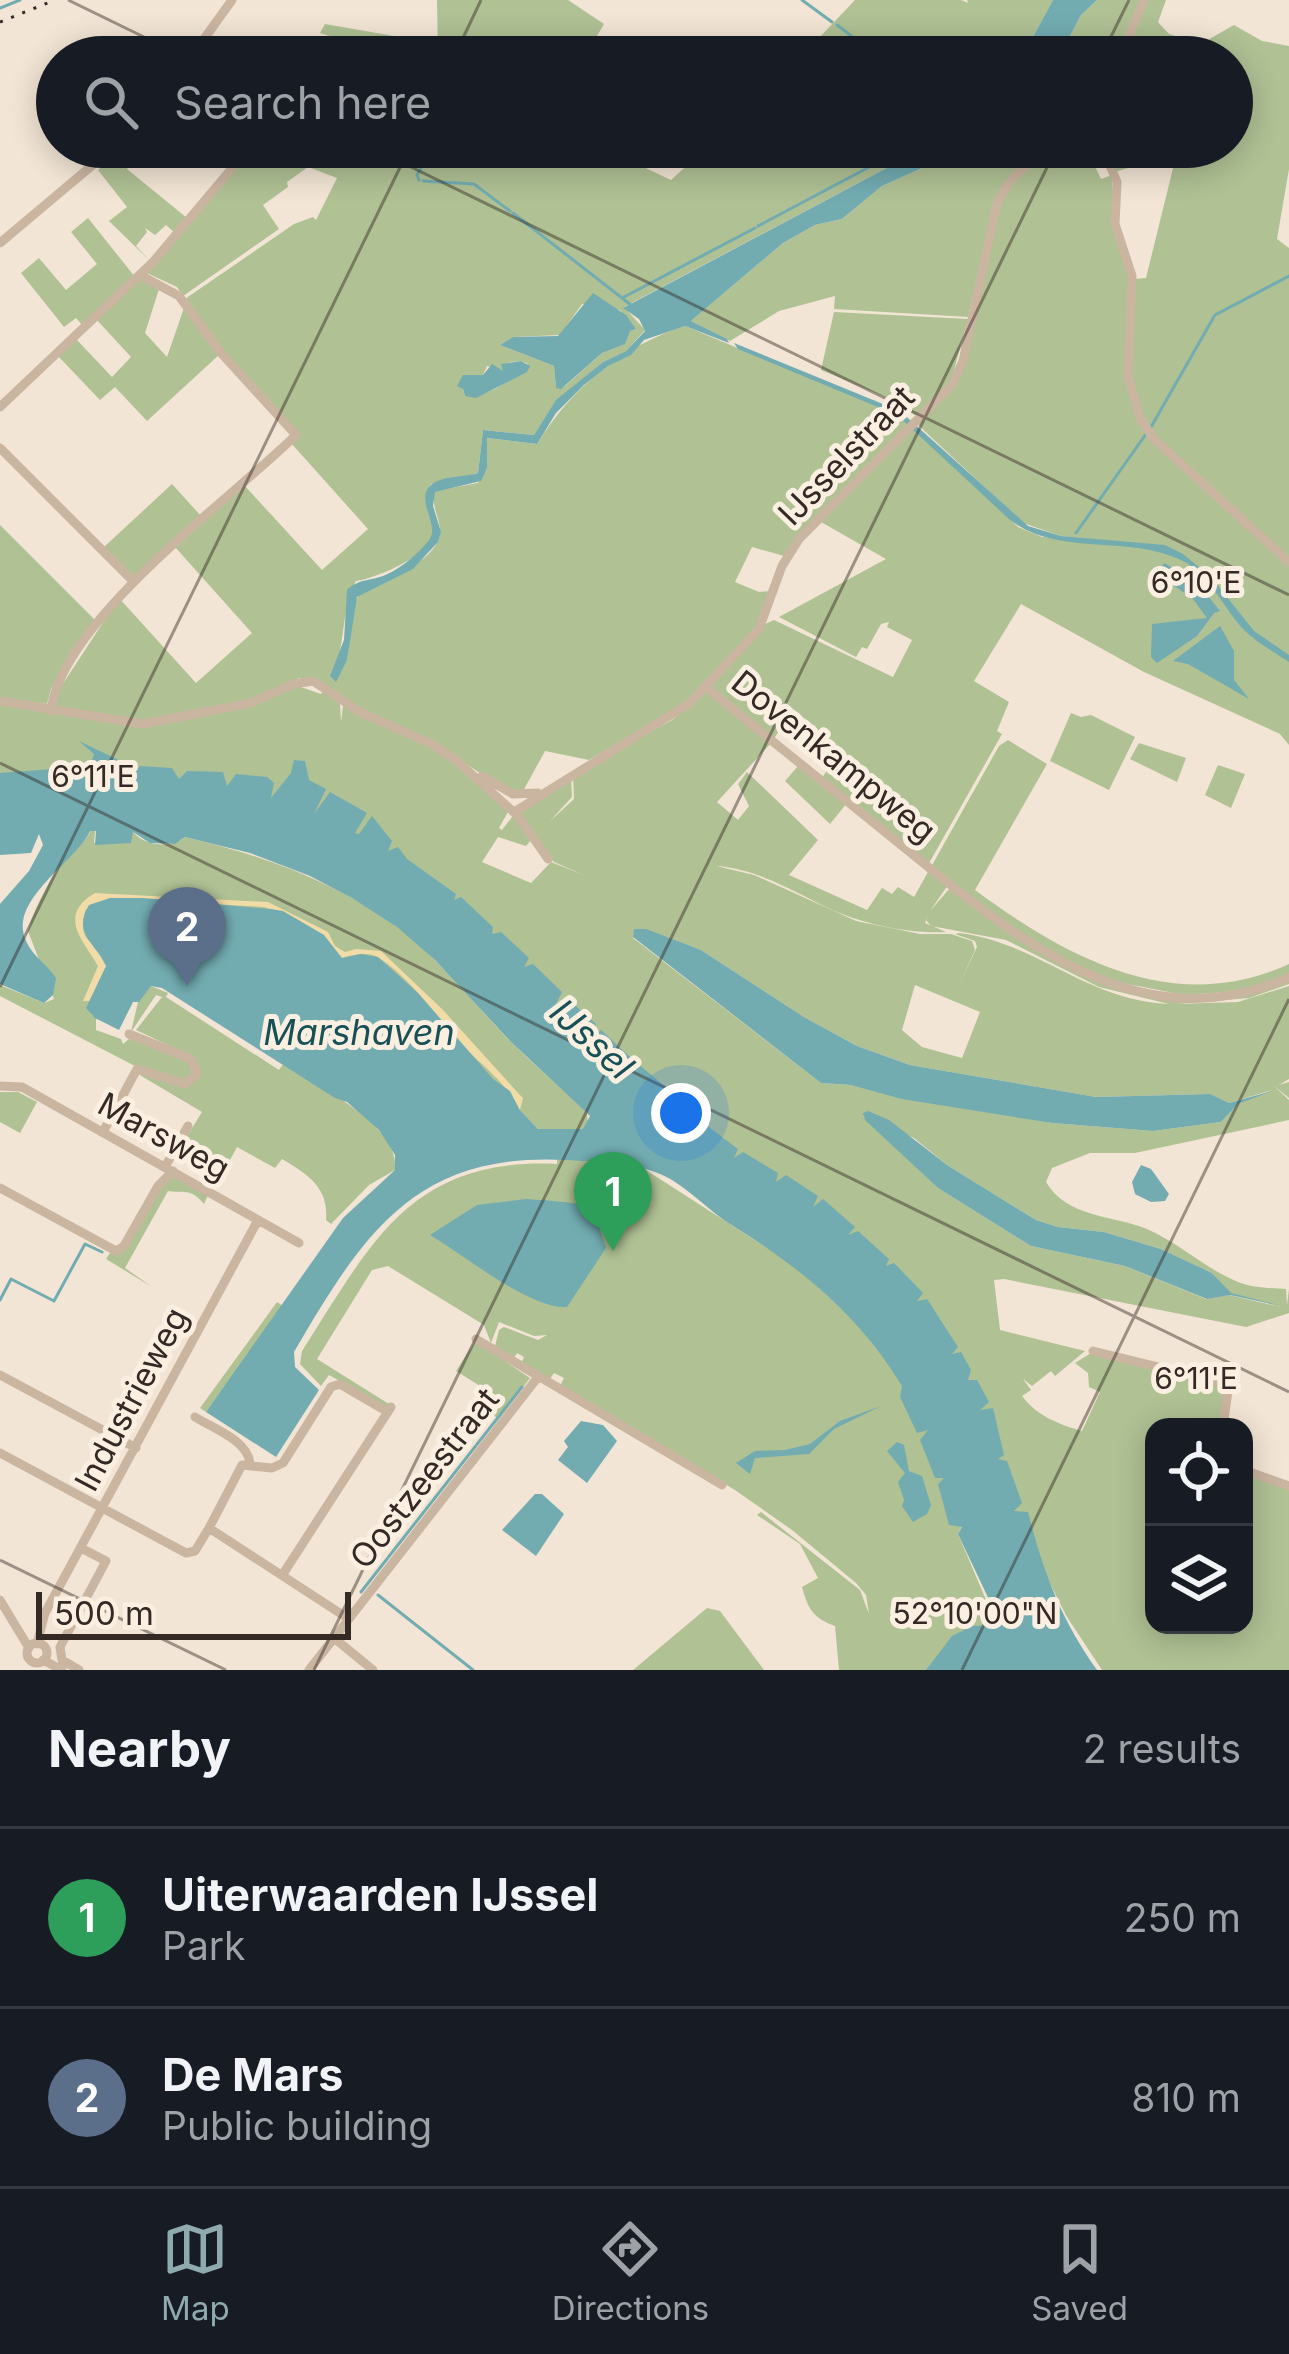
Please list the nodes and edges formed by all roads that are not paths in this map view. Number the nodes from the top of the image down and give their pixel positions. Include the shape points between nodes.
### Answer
1 (232, 0) edge
2 (1144, 0) edge
3 (206, 36) edge
4 (1129, 36) edge
5 (89, 168) edge
6 (232, 168) edge
7 (1023, 168) edge
8 (1112, 168) edge
9 (0, 243) edge
10 (140, 275) junction
11 (0, 407) edge
12 (0, 448) edge
13 (1289, 562) edge
14 (134, 581) junction
15 (705, 686) junction
16 (0, 700) edge
17 (51, 711) junction
18 (458, 760) junction
19 (550, 790) junction
20 (514, 812) junction
21 (548, 859) dead end
22 (1289, 977) edge
23 (130, 1034) dead end
24 (0, 1086) edge
25 (188, 1126) dead end
26 (103, 1132) junction
27 (169, 1169) junction
28 (0, 1188) edge
29 (258, 1220) junction
30 (299, 1243) dead end
31 (476, 1339) dead end
32 (1093, 1351) dead end
33 (538, 1376) junction
34 (3, 1377) edge
35 (0, 1391) edge
36 (195, 1417) dead end
37 (1224, 1418) edge
38 (136, 1448) junction
39 (0, 1453) edge
40 (246, 1464) junction
41 (1253, 1473) edge
42 (722, 1485) dead end
43 (1289, 1486) edge
44 (102, 1510) junction
45 (209, 1528) junction
46 (81, 1548) junction
47 (283, 1574) junction
48 (0, 1600) edge
49 (6, 1612) edge
50 (349, 1618) junction
51 (334, 1638) junction
52 (33, 1656) edge
53 (70, 1670) edge
54 (309, 1670) edge
55 (373, 1670) edge

1 - 3 street
2 - 4 street
5 - 9 street
6 - 10 street
7 - 15 street, IJsselstraat via 997,202 958,374 799,539 758,629
8 - 13 street via 1114,220 1132,276 1128,370 1140,418 1153,439
10 - 11 street
10 - 14 street via 179,296 296,436
12 - 14 street
14 - 17 street via 58,682
15 - 19 street, IJsselstraat via 682,711
15 - 22 street, Dovenkampweg via 1015,935 1082,974 1156,995 1204,998
16 - 17 street
17 - 18 street via 143,724 251,703 313,681
18 - 19 street via 513,794
18 - 20 street
19 - 20 street, IJsselstraat
20 - 21 street
23 - 26 street via 191,1059 197,1074 178,1083 137,1069
24 - 26 street, Marsweg via 22,1088
25 - 27 street
26 - 27 street, Marsweg
27 - 28 street via 116,1251
27 - 29 street, Marsweg
29 - 30 street, Marsweg
29 - 38 street, Industrieweg
31 - 33 street
32 - 37 street via 1224,1383
33 - 42 street
33 - 50 street, Oostzeestraat
34 - 35 street
34 - 38 street
36 - 40 street via 241,1445
38 - 44 street, Industrieweg
39 - 44 street
40 - 45 street
40 - 47 street via 284,1463 336,1384 390,1409
41 - 43 street
44 - 45 street via 186,1553 196,1551
44 - 46 street, Industrieweg
45 - 47 street
46 - 52 street, Industrieweg
46 - 53 street via 106,1561 59,1651
47 - 50 street
48 - 49 street
49 - 52 street
50 - 51 street, Oostzeestraat
51 - 54 street, Oostzeestraat
51 - 55 street
52 - 53 street

